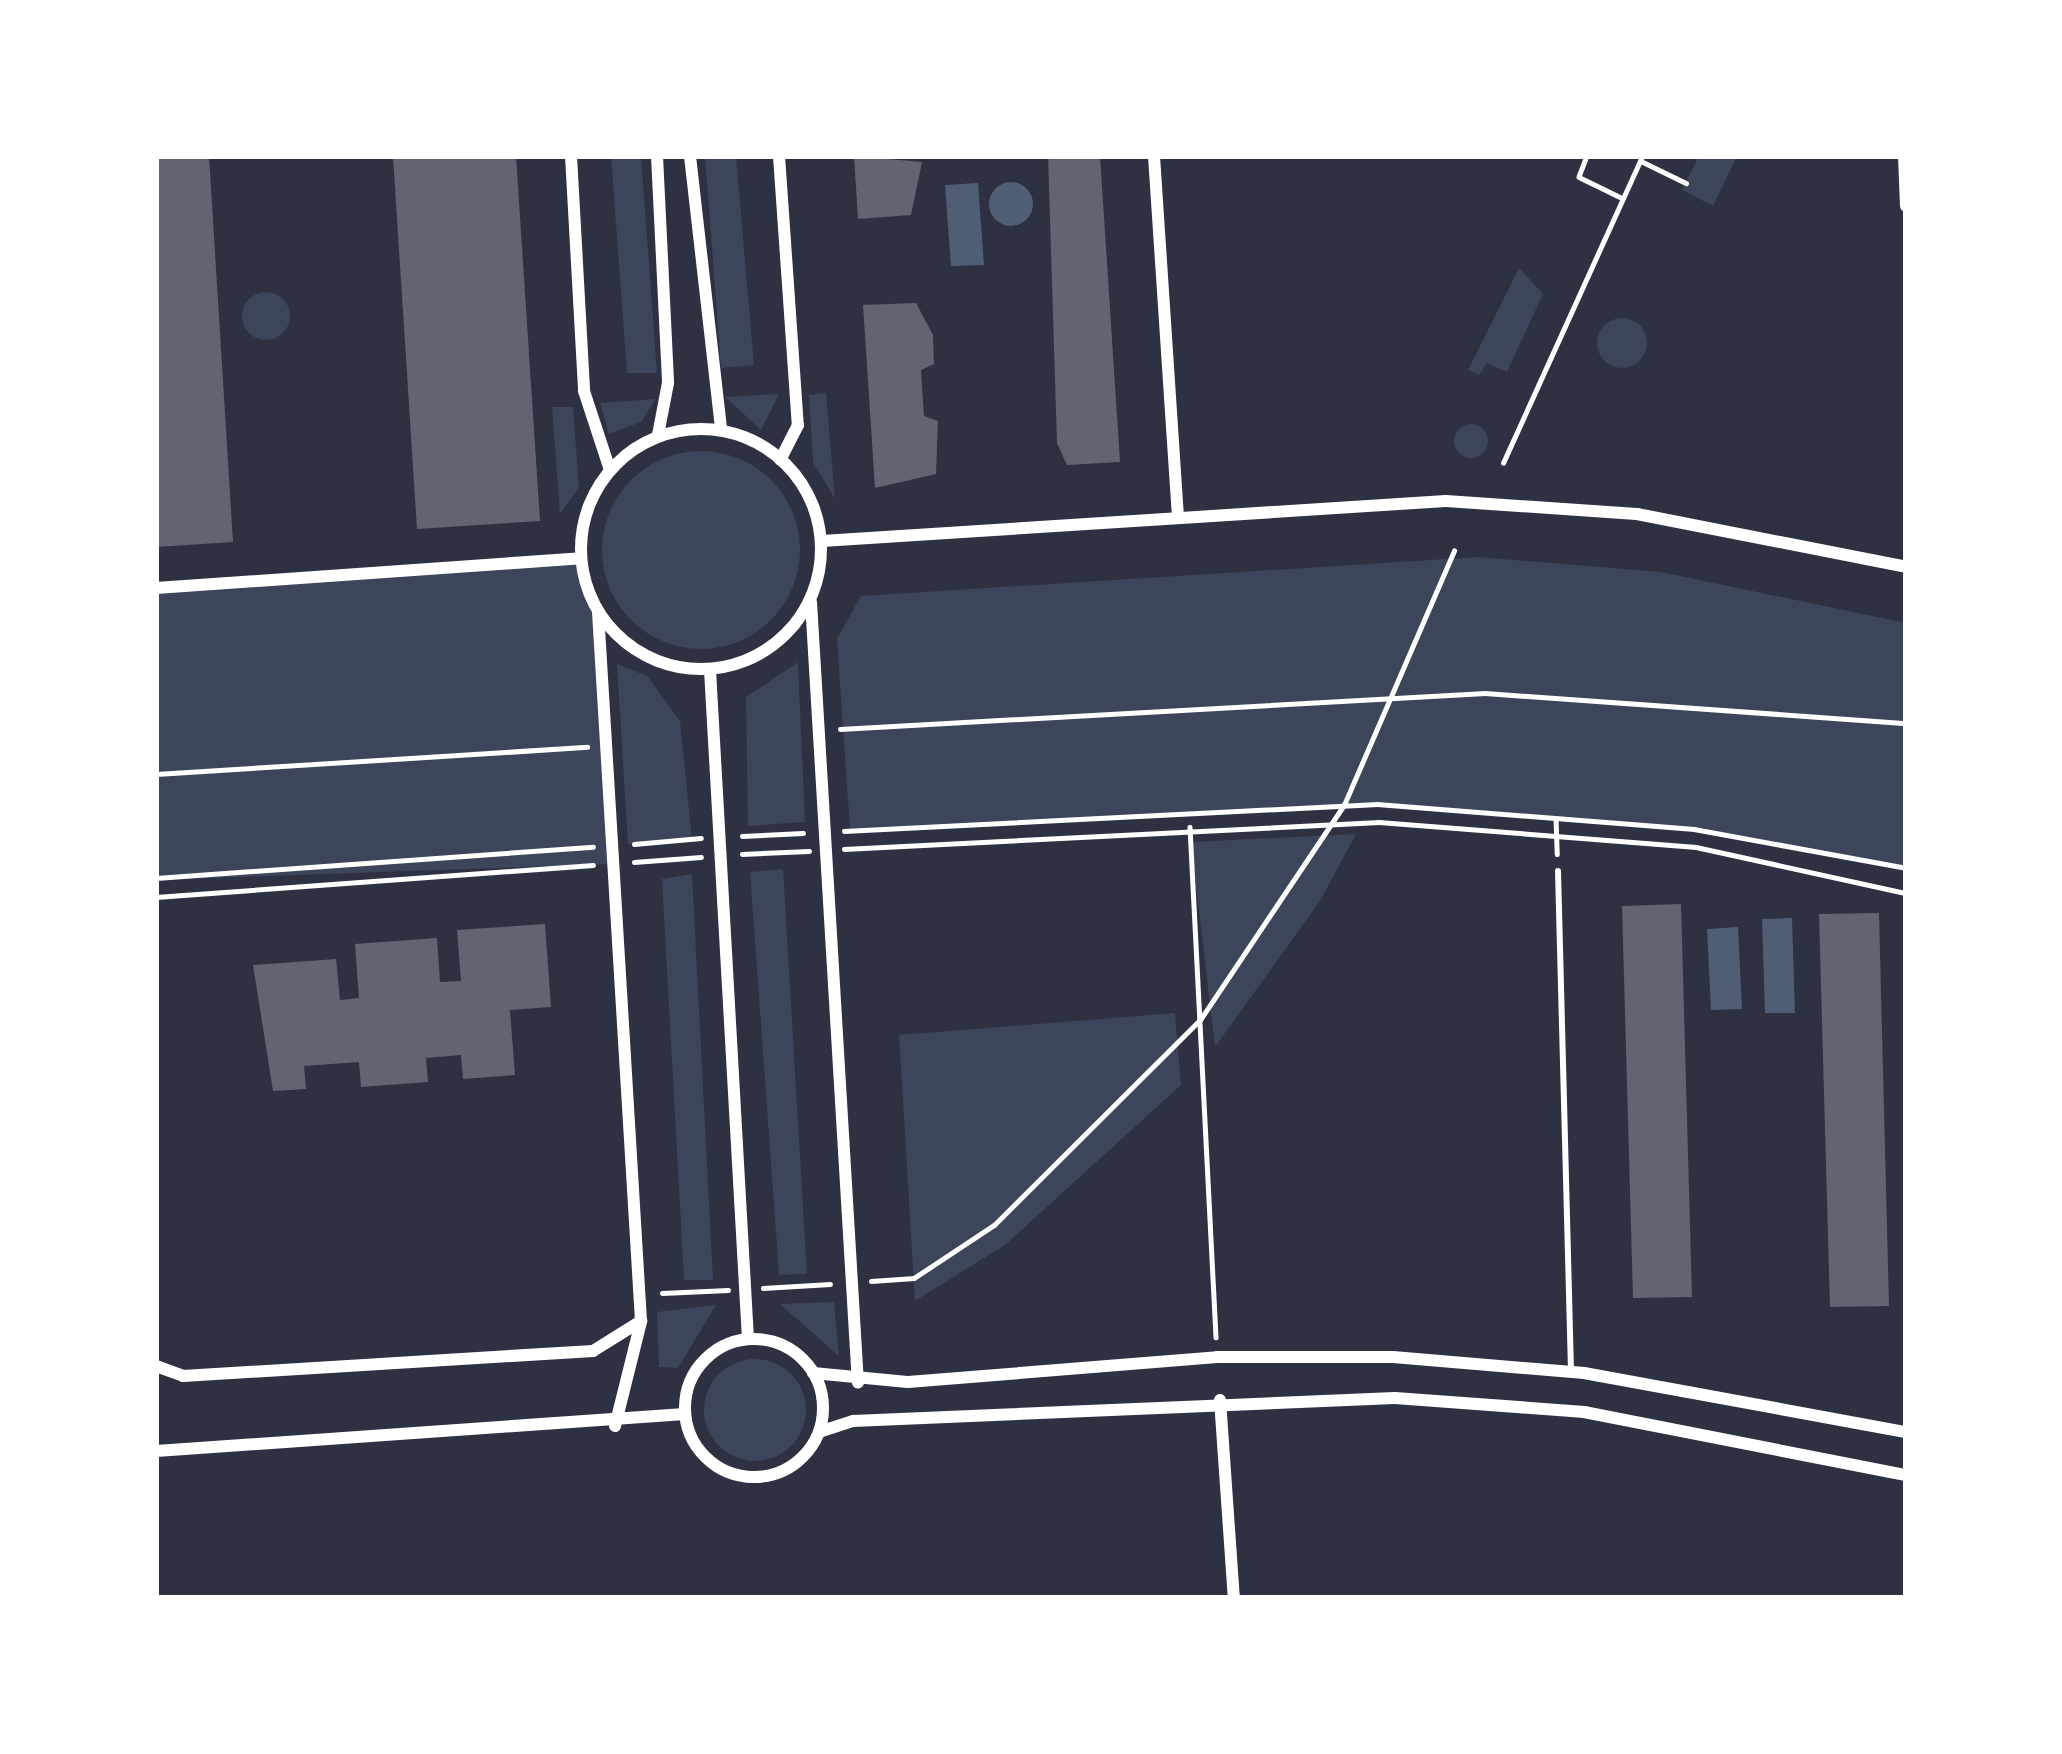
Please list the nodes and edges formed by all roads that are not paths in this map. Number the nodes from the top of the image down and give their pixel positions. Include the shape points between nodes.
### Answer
1 (571, 156) edge
2 (657, 156) edge
3 (690, 156) edge
4 (779, 156) edge
5 (1154, 156) edge
6 (1904, 156) edge
7 (1906, 206) edge
8 (721, 430) junction
9 (658, 435) junction
10 (780, 460) junction
11 (610, 470) junction
12 (1178, 516) junction
13 (822, 541) junction
14 (581, 558) junction
15 (1906, 567) edge
16 (156, 588) edge
17 (811, 602) junction
18 (598, 611) junction
19 (710, 670) junction
20 (1558, 872) road end
21 (641, 1321) junction
22 (748, 1339) junction
23 (156, 1366) edge
24 (1571, 1372) junction
25 (813, 1373) junction
26 (858, 1383) junction
27 (1220, 1400) junction
28 (685, 1414) junction
29 (615, 1426) junction
30 (819, 1432) junction
31 (1906, 1432) edge
32 (156, 1451) edge
33 (1906, 1475) edge
34 (1234, 1598) edge

1 - 11 street via 584,392
2 - 9 street via 668,383
3 - 8 street
4 - 10 street via 798,425
5 - 12 street
6 - 7 street
8 - 9 street
8 - 10 street
9 - 11 street
10 - 13 street via 802,482
11 - 14 street via 592,496
12 - 13 street
12 - 15 street via 1552,507
13 - 17 street
14 - 16 street
14 - 18 street
17 - 19 street via 770,649
17 - 26 street
18 - 19 street via 646,656
18 - 21 street
19 - 22 street
20 - 24 lane
21 - 23 street via 626,1340 183,1376
21 - 29 street
22 - 25 street via 782,1345
22 - 28 street via 701,1363
24 - 26 street via 1216,1357
24 - 31 street
25 - 26 street
25 - 30 street
27 - 30 street
27 - 33 street via 1584,1412
27 - 34 street
28 - 29 street
28 - 30 street via 706,1456 748,1477 790,1467
29 - 32 street

